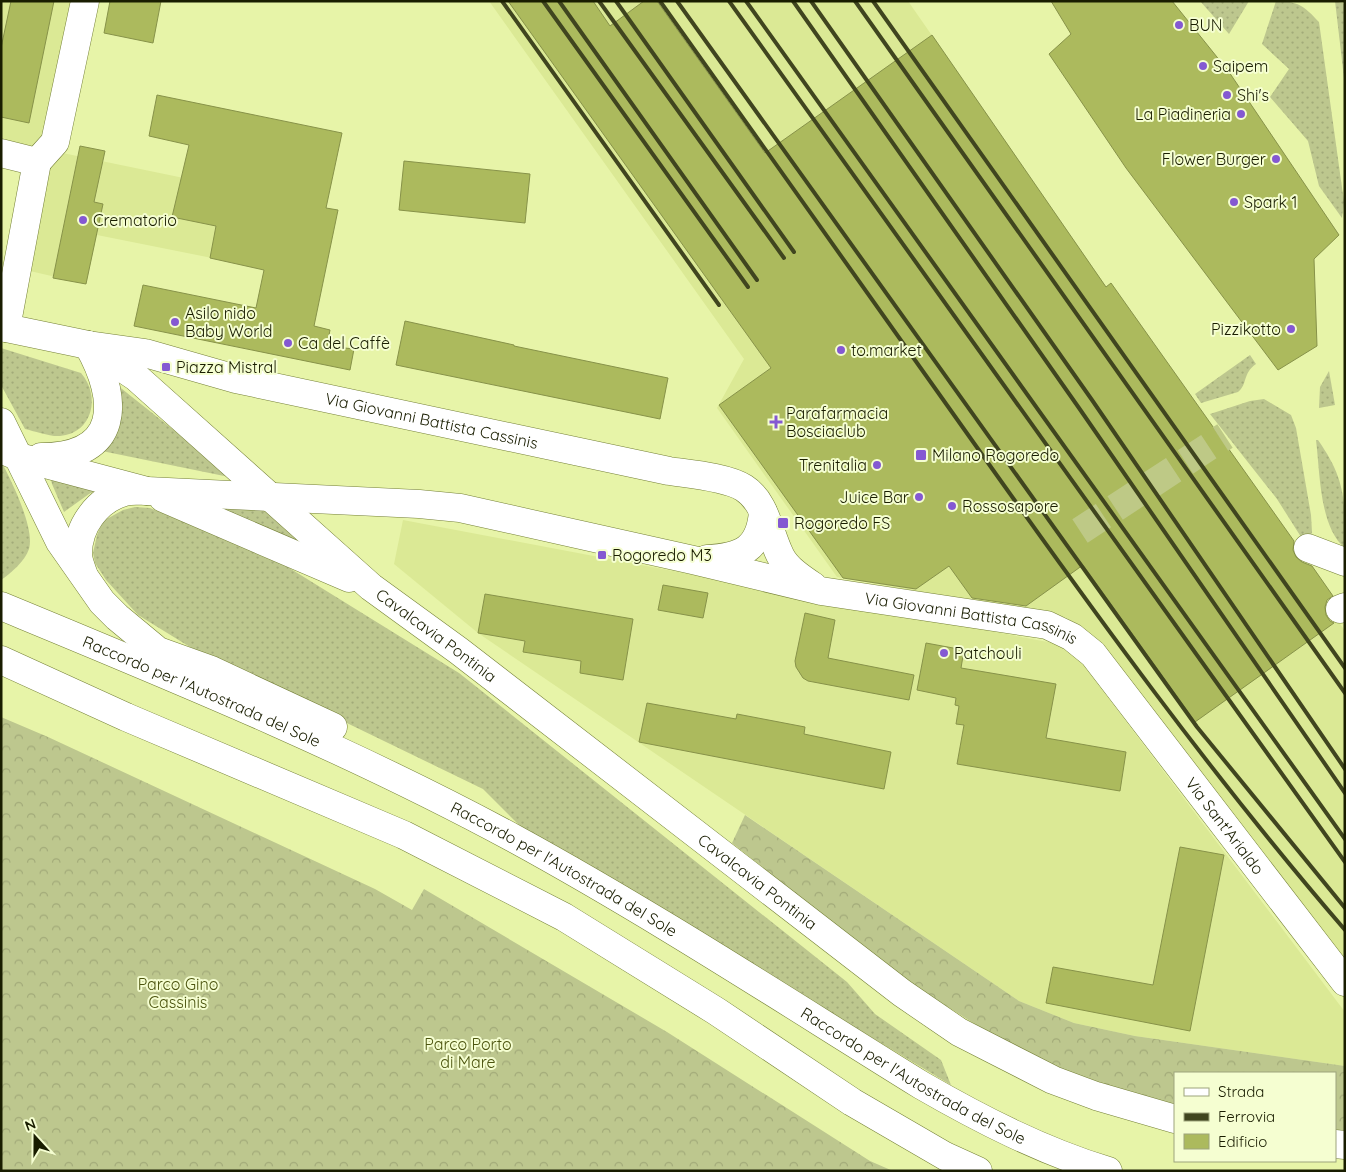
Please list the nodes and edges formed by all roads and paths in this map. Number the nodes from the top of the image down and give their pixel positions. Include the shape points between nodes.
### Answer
1 (85, 1) edge
2 (1, 153) edge
3 (37, 162) junction
4 (4, 327) edge
5 (88, 345) junction
6 (1, 422) edge
7 (10, 453) edge
8 (147, 491) junction
9 (270, 497) junction
10 (763, 512) junction
11 (1308, 548) dead end
12 (693, 560) junction
13 (1345, 562) edge
14 (85, 579) junction
15 (371, 587) junction
16 (821, 591) junction
17 (1, 606) edge
18 (1, 660) edge
19 (1106, 670) joint
20 (513, 838) junction
21 (1345, 982) edge
22 (1174, 1119) edge
23 (978, 1171) edge
24 (1108, 1171) edge

1 - 3 main road via 55,142
2 - 3 main road
3 - 4 main road
4 - 5 main road, Via Giovanni Battista Cassinis
5 - 7 main road via 99,363 107,394 107,420 103,432 84,450 53,457
5 - 9 main road, Via Giovanni Battista Cassinis via 136,377
5 - 10 main road, Via Giovanni Battista Cassinis via 145,354 236,379 733,482 752,495
6 - 7 main road
7 - 8 main road, Via Giovanni Battista Cassinis
7 - 14 main road
8 - 9 main road, Via Giovanni Battista Cassinis
8 - 14 main road via 124,492 108,500 85,523 78,556
8 - 15 main road, Cavalcavia Pontinia
9 - 12 main road, Via Giovanni Battista Cassinis via 460,508
9 - 15 main road, Cavalcavia Pontinia
10 - 12 main road, Via Giovanni Battista Cassinis via 759,534 745,551 732,556
10 - 16 main road, Via Giovanni Battista Cassinis via 780,556 794,573
11 - 13 main road
12 - 16 main road, Via Giovanni Battista Cassinis
14 - 20 main road via 117,617 158,651 211,670 453,786 470,798 496,827
15 - 22 main road, Cavalcavia Pontinia via 459,651 902,993 959,1032 1053,1080
16 - 19 main road, Via Giovanni Battista Cassinis via 1046,625 1083,644
17 - 20 main road, Raccordo per l'Autostrada del Sole via 291,728
18 - 23 main road via 404,835 564,918 716,1011 852,1102 945,1156
19 - 21 main road, Via Sant'Arialdo
20 - 24 main road, Raccordo per l'Autostrada del Sole via 665,925 963,1109 1052,1151

